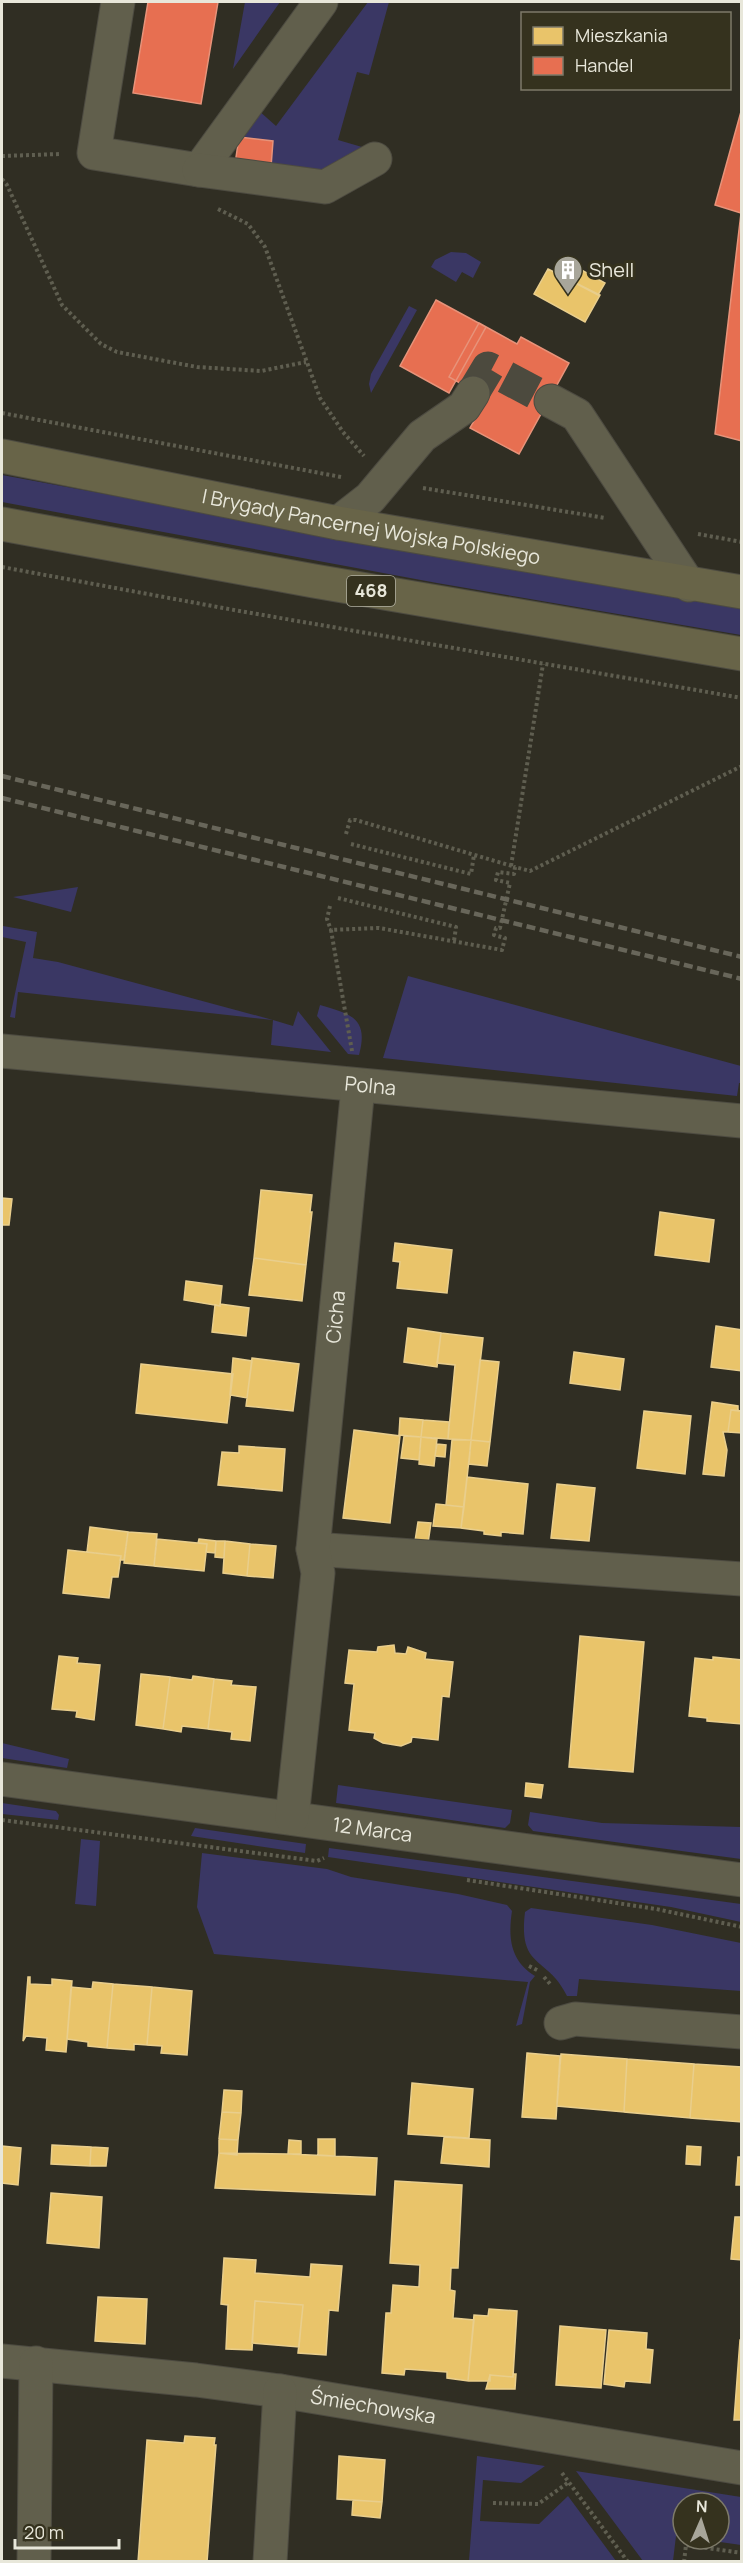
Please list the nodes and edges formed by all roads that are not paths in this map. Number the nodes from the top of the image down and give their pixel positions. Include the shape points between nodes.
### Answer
1 (118, 2) edge
2 (321, 2) edge
3 (375, 159) dead end
4 (200, 170) junction
5 (473, 393) tunnel mouth
6 (551, 401) tunnel mouth
7 (2, 456) edge
8 (2, 524) edge
9 (338, 524) junction
10 (689, 585) junction
11 (741, 592) edge
12 (741, 654) edge
13 (2, 1052) edge
14 (358, 1087) junction
15 (741, 1121) edge
16 (313, 1549) junction
17 (741, 1579) edge
18 (2, 1779) edge
19 (292, 1818) junction
20 (741, 1880) edge
21 (561, 2023) dead end
22 (741, 2032) edge
23 (2, 2361) edge
24 (36, 2363) junction
25 (280, 2391) junction
26 (741, 2468) edge
27 (34, 2562) edge
28 (270, 2562) edge

1 - 4 street via 94,153
2 - 4 street
3 - 4 street via 325,187
5 - 9 street via 464,407 422,436 370,498
6 - 10 street via 577,415
7 - 9 main road, I Brygady Pancernej Wojska Polskiego
8 - 12 main road, 468
9 - 10 main road, I Brygady Pancernej Wojska Polskiego
10 - 11 main road, I Brygady Pancernej Wojska Polskiego
13 - 14 street, Polna
14 - 15 street, Polna
14 - 16 street, Cicha
16 - 17 street
16 - 19 street, Cicha via 318,1573
18 - 19 street, 12 Marca
19 - 20 street, 12 Marca
21 - 22 street via 576,2019
23 - 24 street, Śmiechowska
24 - 25 street, Śmiechowska
24 - 27 street
25 - 26 street, Śmiechowska
25 - 28 street

